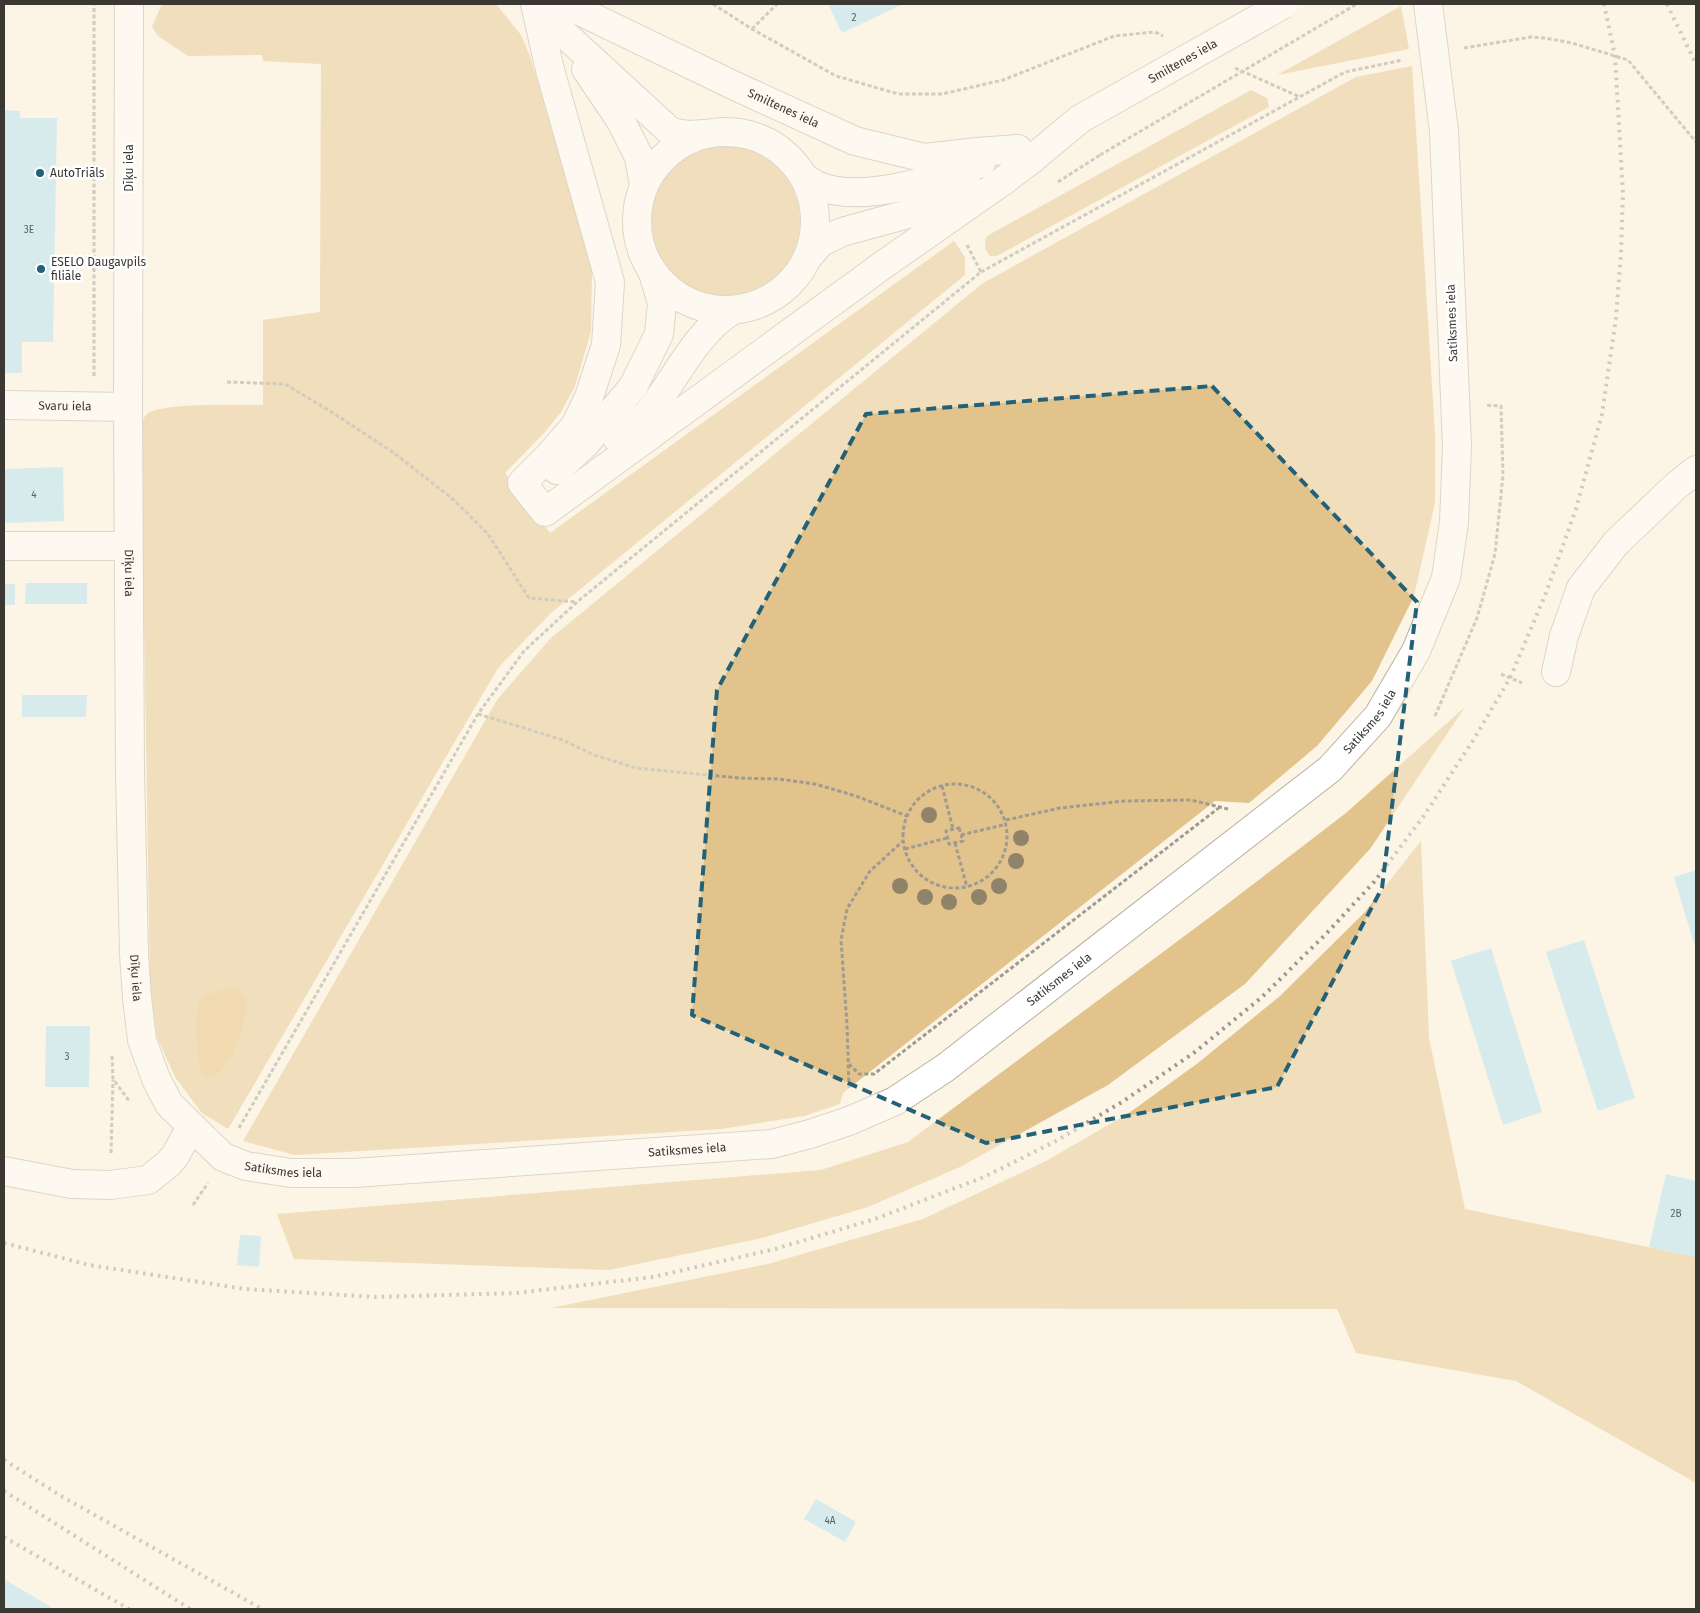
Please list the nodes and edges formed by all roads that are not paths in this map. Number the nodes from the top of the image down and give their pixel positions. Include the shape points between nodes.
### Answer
1 (130, 4) edge
2 (536, 4) edge
3 (565, 4) edge
4 (1284, 4) edge
5 (1428, 4) edge
6 (562, 32) junction
7 (709, 134) junction
8 (1025, 154) junction
9 (804, 178) junction
10 (644, 185) junction
11 (809, 256) junction
12 (654, 273) junction
13 (733, 310) junction
14 (4, 406) edge
15 (128, 407) junction
16 (1696, 470) edge
17 (535, 499) junction
18 (4, 546) edge
19 (128, 546) junction
20 (1556, 672) dead end
21 (191, 1127) junction
22 (4, 1171) edge

1 - 15 street, Dīķu iela
2 - 6 street, Smiltenes iela
2 - 17 street via 550,70 610,282 606,345 589,397 575,426 522,483
3 - 8 street, Smiltenes iela via 855,141 925,158 978,152
4 - 8 street, Smiltenes iela, bridge via 1080,119
5 - 21 street, Satiksmes iela via 1444,131 1458,446 1454,522 1446,578 1416,651 1378,716 1330,769 945,1068 895,1101 849,1122 772,1144 354,1173 291,1173 246,1166 223,1156
6 - 7 street, Smiltenes iela via 671,132
6 - 10 street, Smiltenes iela via 621,121 639,156
7 - 9 street, Smiltenes iela via 731,132 753,136 791,159
7 - 10 street, Smiltenes iela via 670,151
8 - 9 street, Smiltenes iela via 923,182 871,192 817,186
8 - 11 street, Smiltenes iela via 950,199 842,232 821,242
8 - 17 street via 1004,181 545,512
9 - 11 street, Smiltenes iela via 814,203 815,230
10 - 12 street, Smiltenes iela via 637,230 643,253
11 - 13 street, Smiltenes iela via 796,277 778,294 757,305
12 - 13 street, Smiltenes iela via 669,290 688,302 710,309
12 - 17 street via 662,303 659,334 633,387
13 - 17 street via 720,318 695,346 649,412
14 - 15 street, Svaru iela
15 - 19 street, Dīķu iela
16 - 20 street via 1616,543 1580,588
18 - 19 street
19 - 21 street, Dīķu iela via 137,998 142,1040 156,1079 169,1104
21 - 22 street via 175,1156 148,1180 110,1185 72,1184

